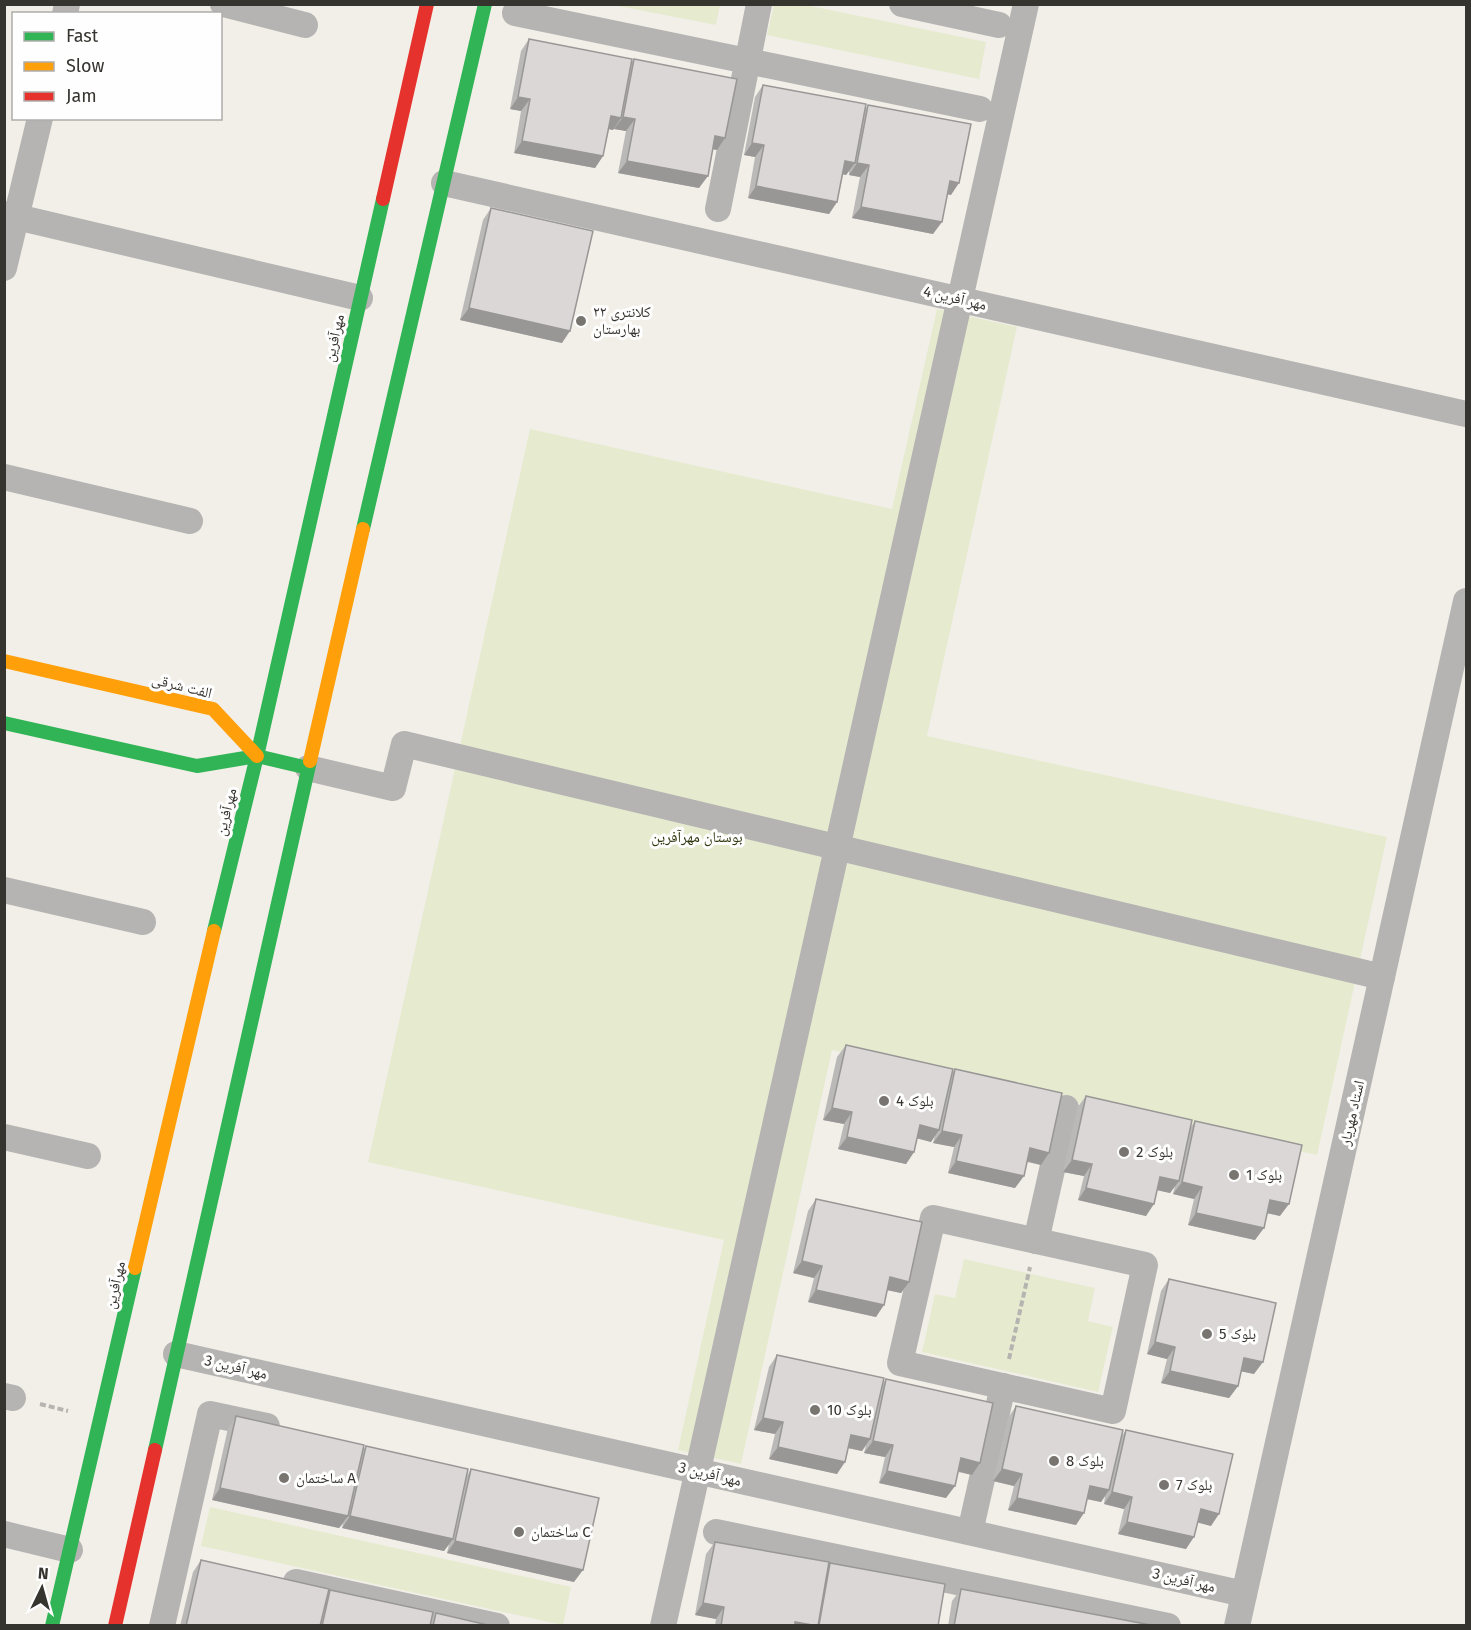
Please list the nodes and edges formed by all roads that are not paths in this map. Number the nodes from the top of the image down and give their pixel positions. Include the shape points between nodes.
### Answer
1 (223, 4) edge
2 (427, 4) edge
3 (485, 4) edge
4 (759, 4) edge
5 (902, 4) edge
6 (1026, 4) edge
7 (515, 13) dead end
8 (305, 25) dead end
9 (999, 25) dead end
10 (748, 61) junction
11 (980, 109) dead end
12 (39, 120) edge
13 (444, 183) junction
14 (718, 209) dead end
15 (11, 215) edge
16 (4, 268) edge
17 (360, 298) junction
18 (960, 299) junction
19 (1467, 414) edge
20 (4, 477) edge
21 (190, 521) dead end
22 (1467, 601) edge
23 (4, 662) edge
24 (4, 723) edge
25 (257, 756) junction
26 (308, 768) junction
27 (837, 848) junction
28 (4, 890) edge
29 (143, 922) dead end
30 (1382, 977) junction
31 (1066, 1108) dead end
32 (4, 1137) edge
33 (88, 1156) dead end
34 (1036, 1241) junction
35 (176, 1354) junction
36 (1003, 1386) junction
37 (291, 1431) edge
38 (698, 1471) junction
39 (716, 1532) dead end
40 (970, 1532) junction
41 (4, 1534) edge
42 (70, 1550) junction
43 (269, 1576) edge
44 (1244, 1593) junction
45 (52, 1626) edge
46 (114, 1626) edge
47 (162, 1626) edge
48 (497, 1626) edge
49 (663, 1626) edge
50 (1168, 1626) edge
51 (1237, 1626) edge

1 - 8 street
2 - 17 main road, مهرآفرین
3 - 13 main road
4 - 10 street
5 - 9 street
6 - 18 street
7 - 10 street
10 - 11 street
10 - 14 street
12 - 15 street
13 - 18 street, مهر آفرین 4
13 - 26 main road
15 - 16 street
15 - 17 street
17 - 25 main road, مهرآفرین
18 - 19 street, مهر آفرین 4
18 - 27 street
20 - 21 street
22 - 30 street, استاد مهریار
23 - 25 main road, الفت شرقی via 213,709
24 - 25 main road via 196,766
25 - 26 main road
25 - 42 main road, مهرآفرین
26 - 27 street via 393,788 404,744
26 - 35 main road
27 - 30 street
27 - 38 street
28 - 29 street
30 - 44 street, استاد مهریار
31 - 34 street
32 - 33 street
34 - 36 street via 933,1218 930,1229 900,1363
34 - 36 street via 1145,1265 1113,1411
35 - 38 street, مهر آفرین 3
35 - 46 main road
36 - 40 street
37 - 47 street via 210,1414 190,1559
38 - 40 street, مهر آفرین 3
38 - 49 street
39 - 50 street via 942,1591
40 - 44 street, مهر آفرین 3
41 - 42 street
42 - 45 main road, مهرآفرین
43 - 48 street
44 - 51 street, استاد مهریار

